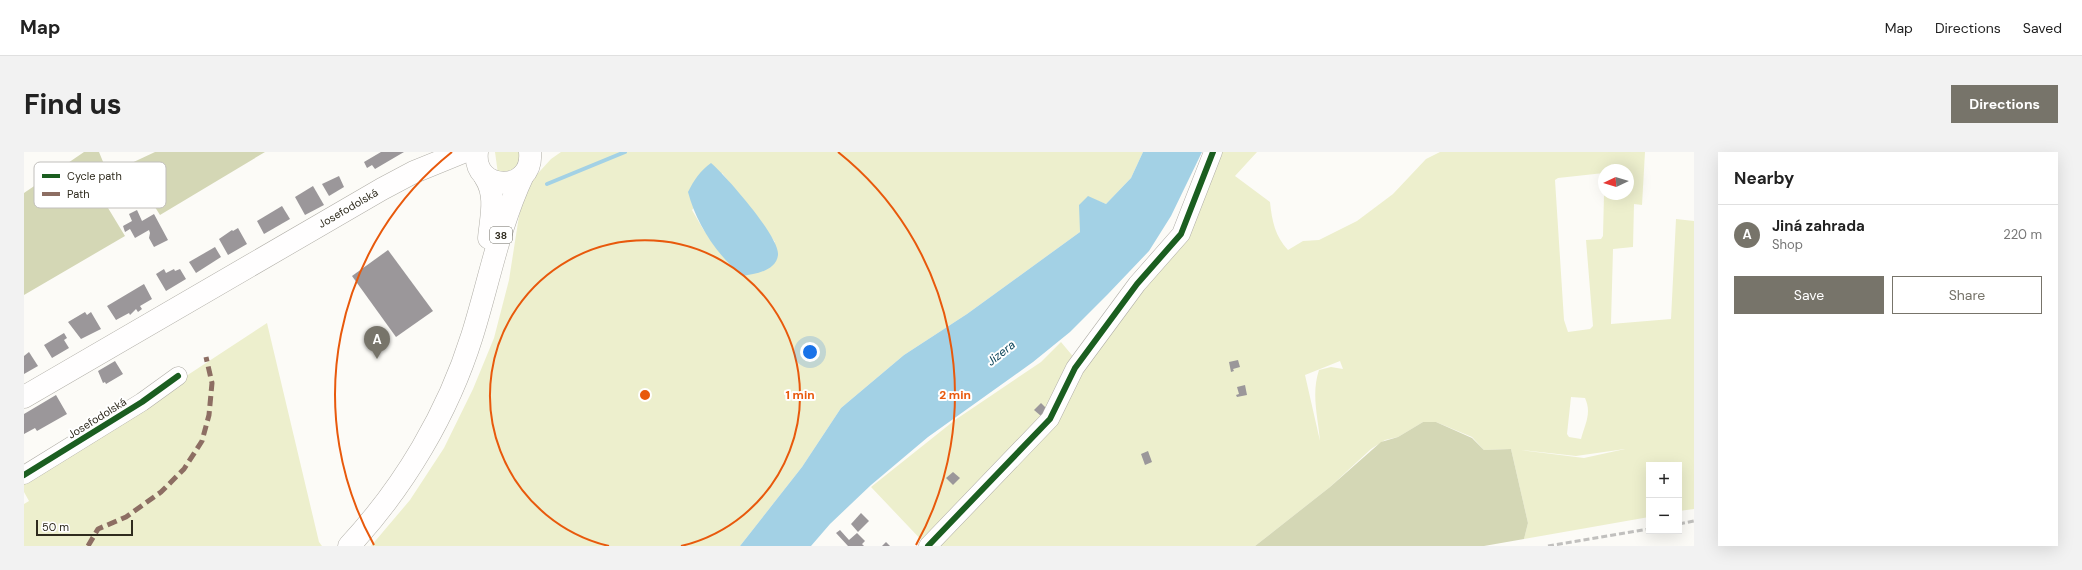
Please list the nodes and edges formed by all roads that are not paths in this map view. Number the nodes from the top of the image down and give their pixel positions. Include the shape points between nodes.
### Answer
1 (463, 152) edge
2 (477, 152) edge
3 (544, 152) edge
4 (1213, 152) edge
5 (526, 166) edge
6 (425, 167) junction
7 (484, 175) junction
8 (483, 297) junction
9 (178, 376) dead end
10 (24, 397) edge
11 (24, 475) edge
12 (349, 546) edge
13 (928, 546) edge

1 - 6 main road, Josefodolská
2 - 7 main road, 38 via 478,165
3 - 5 main road
4 - 13 street via 1181,234 1137,284 1075,368 1050,419
5 - 7 main road, Josefodolská via 512,182 496,182
5 - 8 main road, 38 via 509,206
6 - 7 main road, Josefodolská via 469,168
6 - 10 main road, Josefodolská via 382,189
7 - 8 main road, 38 via 491,188 492,204
8 - 12 main road, 38 via 459,372 426,442 385,504
9 - 11 street, Josefodolská via 142,402

